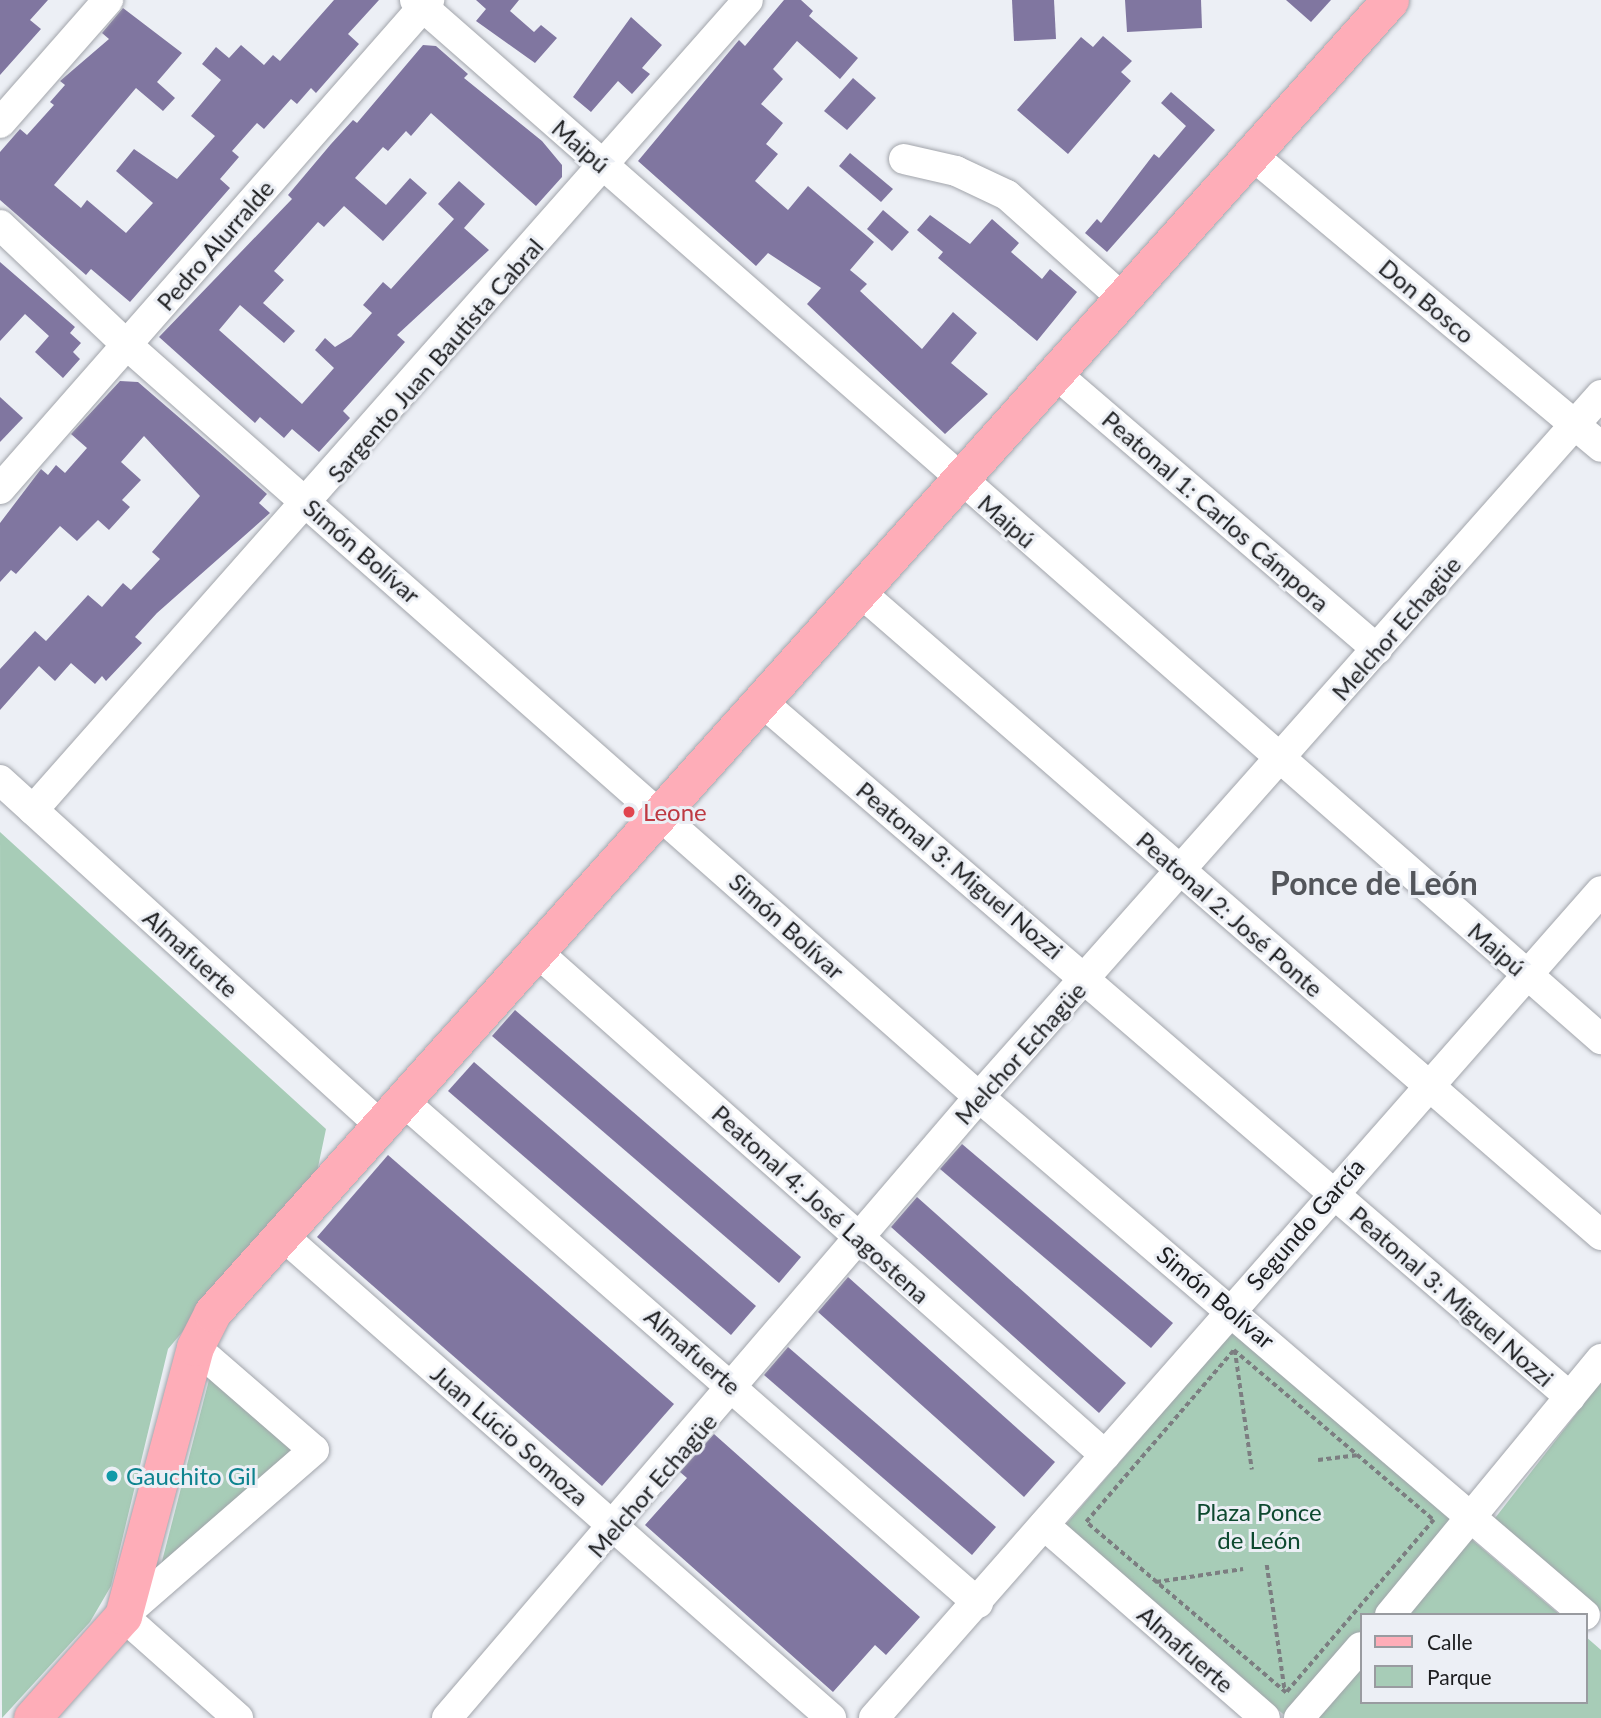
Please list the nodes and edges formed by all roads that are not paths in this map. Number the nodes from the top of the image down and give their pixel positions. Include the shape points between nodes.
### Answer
1 (108, 0) edge
2 (748, 0) edge
3 (1390, 0) edge
4 (422, 2) edge
5 (0, 123) edge
6 (1252, 155) junction
7 (904, 159) dead end
8 (604, 166) junction
9 (0, 225) edge
10 (1121, 297) junction
11 (127, 345) junction
12 (1056, 374) junction
13 (1601, 395) edge
14 (1575, 424) junction
15 (1601, 447) edge
16 (961, 480) junction
17 (0, 489) edge
18 (309, 505) junction
19 (860, 593) junction
20 (1377, 649) junction
21 (762, 702) junction
22 (1280, 761) junction
23 (0, 780) edge
24 (33, 810) junction
25 (662, 814) junction
26 (1182, 871) junction
27 (1601, 891) edge
28 (537, 952) junction
29 (1527, 974) junction
30 (1087, 977) junction
31 (1601, 1039) edge
32 (1426, 1085) junction
33 (979, 1097) junction
34 (393, 1114) junction
35 (1332, 1193) junction
36 (1601, 1235) edge
37 (282, 1236) junction
38 (859, 1239) junction
39 (1230, 1309) junction
40 (195, 1347) junction
41 (1601, 1359) edge
42 (736, 1388) junction
43 (1570, 1397) junction
44 (1105, 1455) junction
45 (1472, 1520) junction
46 (1044, 1525) junction
47 (616, 1528) junction
48 (978, 1603) junction
49 (1392, 1613) edge
50 (1583, 1613) edge
51 (123, 1616) junction
52 (1587, 1617) edge
53 (1601, 1628) edge
54 (1360, 1648) edge
55 (1293, 1705) edge
56 (32, 1718) edge
57 (237, 1718) edge
58 (447, 1718) edge
59 (831, 1718) edge
60 (874, 1718) edge
61 (1265, 1718) edge

1 - 5 street
2 - 8 street, Sargento Juan Bautista Cabral
3 - 6 main road
4 - 8 street, Maipú
4 - 11 street, Pedro Alurralde
6 - 10 main road
6 - 14 street, Don Bosco
7 - 10 street via 956,171 1007,195
8 - 16 street, Maipú
8 - 18 street, Sargento Juan Bautista Cabral
9 - 11 street, Simón Bolívar
10 - 12 main road
11 - 17 street, Pedro Alurralde
11 - 18 street, Simón Bolívar
12 - 16 main road
12 - 20 street, Peatonal 1: Carlos Cámpora
13 - 14 street, Melchor Echagüe
14 - 15 street, Don Bosco
14 - 20 street, Melchor Echagüe
16 - 19 main road
16 - 22 street, Maipú
18 - 24 street, Sargento Juan Bautista Cabral
18 - 25 street, Simón Bolívar
19 - 21 main road
19 - 26 street, Peatonal 2: José Ponte
20 - 22 street, Melchor Echagüe
21 - 25 main road
21 - 30 street, Peatonal 3: Miguel Nozzi
22 - 26 street, Melchor Echagüe
22 - 29 street, Maipú
23 - 24 street, Almafuerte
24 - 34 street, Almafuerte
25 - 28 main road
25 - 33 street, Simón Bolívar
26 - 30 street, Melchor Echagüe
26 - 32 street, Peatonal 2: José Ponte
27 - 29 street, Segundo García
28 - 34 main road
28 - 38 street, Peatonal 4: José Lagostena
29 - 31 street, Maipú
29 - 32 street, Segundo García
30 - 33 street, Melchor Echagüe
30 - 35 street, Peatonal 3: Miguel Nozzi
32 - 35 street, Segundo García
32 - 36 street, Peatonal 2: José Ponte
33 - 38 street, Melchor Echagüe
33 - 39 street, Simón Bolívar
34 - 37 main road
34 - 42 street, Almafuerte
35 - 39 street, Segundo García
35 - 43 street, Peatonal 3: Miguel Nozzi
37 - 40 main road via 212,1313
37 - 47 street, Juan Lúcio Somoza
38 - 42 street, Melchor Echagüe
38 - 44 street, Peatonal 4: José Lagostena
39 - 44 street, Segundo García
39 - 45 street, Simón Bolívar
40 - 51 main road
40 - 51 street via 314,1450
41 - 43 street
42 - 47 street, Melchor Echagüe
42 - 48 street, Almafuerte
43 - 45 street
44 - 46 street, Segundo García
45 - 49 street
45 - 50 street, Simón Bolívar
46 - 48 street, Segundo García
46 - 61 street, Almafuerte
47 - 58 street, Melchor Echagüe
47 - 59 street, Juan Lúcio Somoza
48 - 60 street, Segundo García
51 - 56 main road
51 - 57 street
52 - 53 street, Simón Bolívar
54 - 55 street

